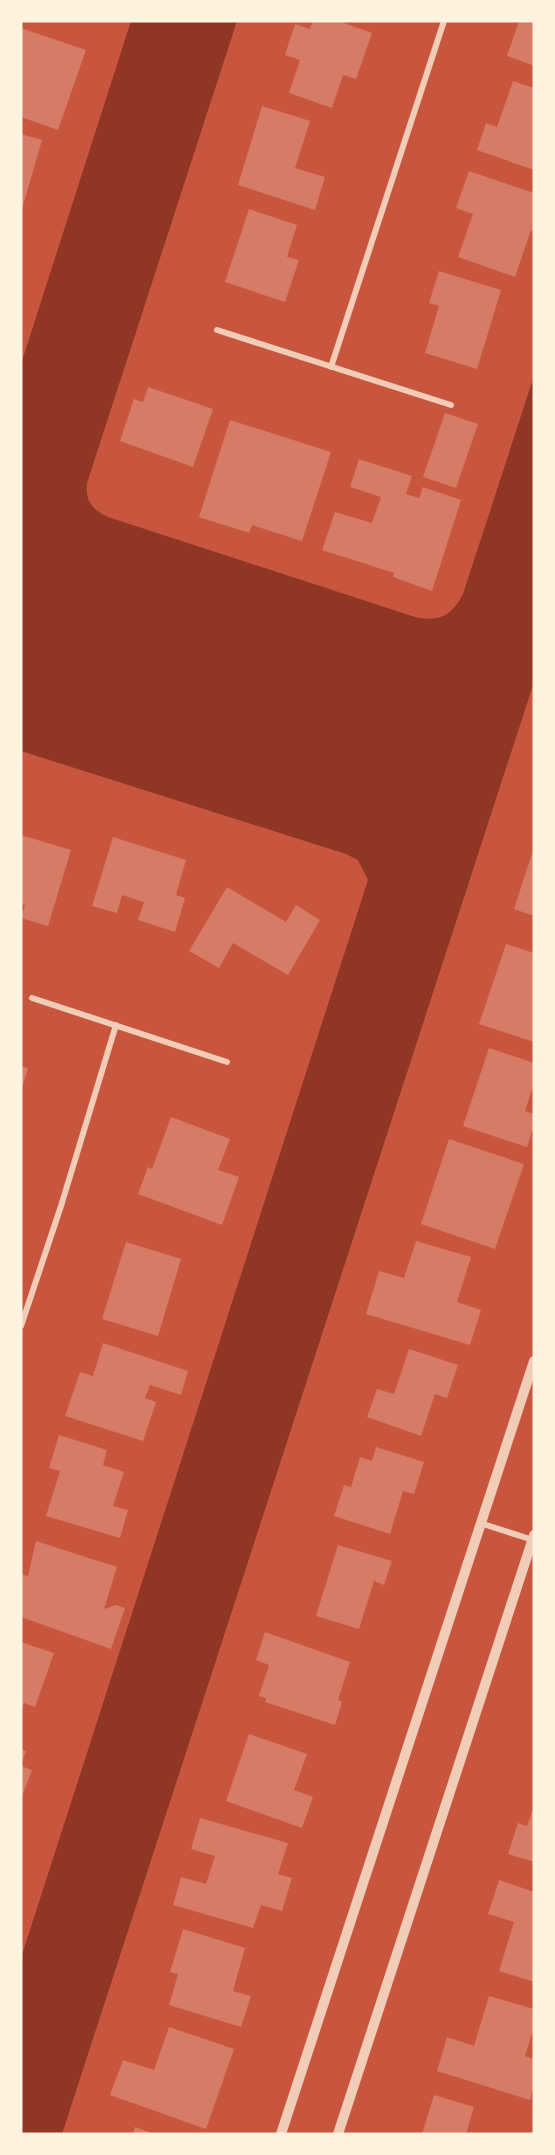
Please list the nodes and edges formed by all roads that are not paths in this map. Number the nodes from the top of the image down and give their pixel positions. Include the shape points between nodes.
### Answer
1 (444, 21) edge
2 (217, 330) dead end
3 (331, 367) junction
4 (451, 405) dead end
5 (32, 998) dead end
6 (116, 1025) junction
7 (227, 1062) dead end
8 (21, 1326) edge
9 (534, 1361) edge
10 (480, 1523) junction
11 (534, 1539) edge
12 (281, 2134) edge
13 (338, 2134) edge

1 - 3 street
2 - 3 street
3 - 4 street
5 - 6 street
6 - 7 street
6 - 8 street
9 - 10 street
10 - 11 street
10 - 12 street
11 - 13 street

